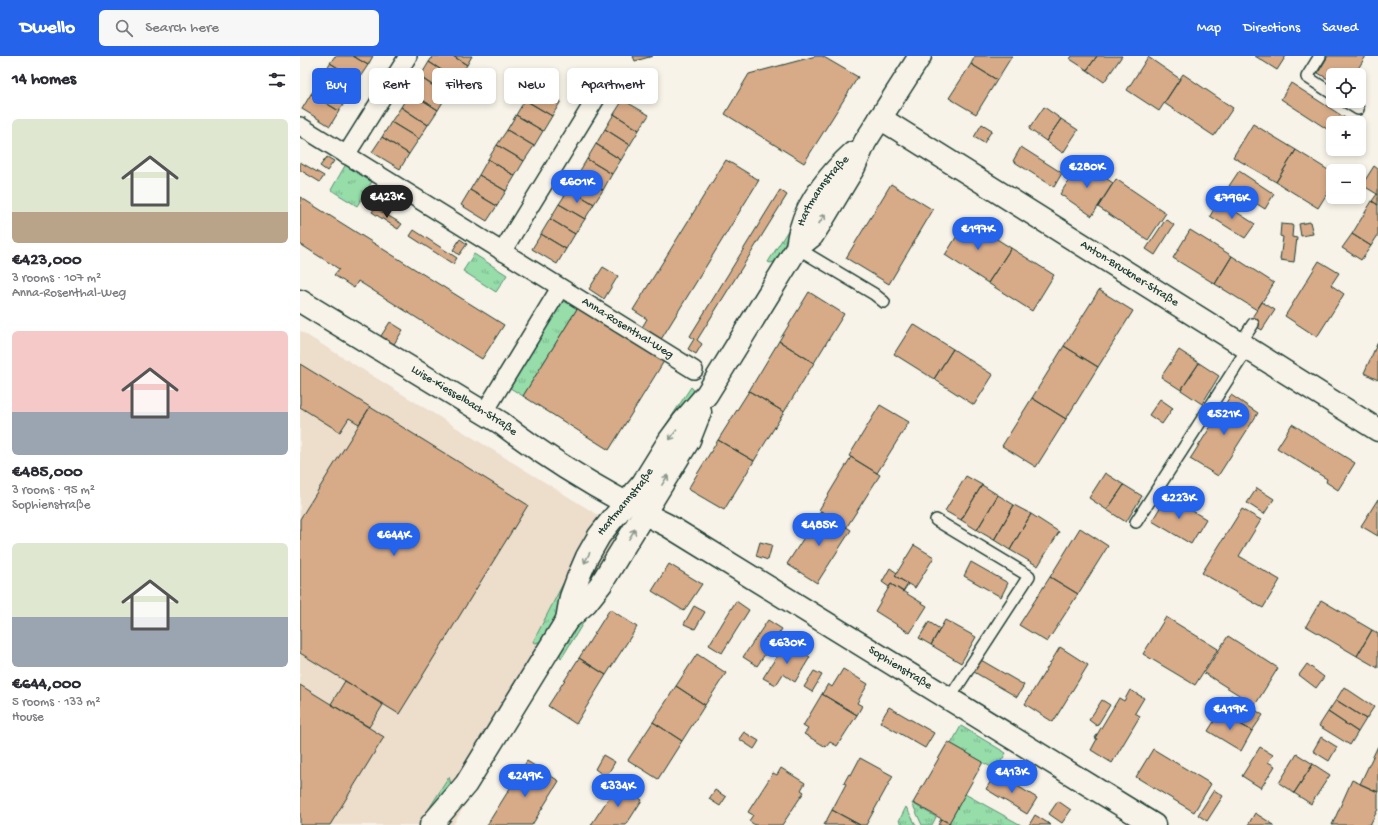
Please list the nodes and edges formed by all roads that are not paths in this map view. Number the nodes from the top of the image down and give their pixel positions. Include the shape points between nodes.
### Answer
1 (408, 56) edge
2 (920, 56) edge
3 (1320, 56) edge
4 (1326, 89) edge
5 (592, 104) edge
6 (880, 118) junction
7 (300, 126) edge
8 (346, 155) junction
9 (797, 248) junction
10 (502, 252) junction
11 (560, 288) junction
12 (300, 301) edge
13 (884, 302) dead end
14 (1253, 324) dead end
15 (1244, 346) junction
16 (694, 370) dead end
17 (707, 394) junction
18 (484, 413) junction
19 (1378, 430) edge
20 (626, 503) junction
21 (645, 514) junction
22 (936, 520) dead end
23 (1136, 522) dead end
24 (567, 620) junction
25 (949, 699) junction
26 (466, 784) junction
27 (431, 825) edge
28 (450, 825) edge
29 (1154, 825) edge

1 - 8 street
2 - 6 street, Hartmannstraße
3 - 4 lane via 1307,77
5 - 10 street
6 - 9 street, Hartmannstraße via 864,142 844,161 816,198 801,228
6 - 15 street, Anton-Bruckner-Straße
7 - 8 street, Anna-Rosenthal-Weg
8 - 10 street, Anna-Rosenthal-Weg
9 - 13 lane
9 - 17 street, Hartmannstraße
10 - 11 street, Anna-Rosenthal-Weg
11 - 16 street, Anna-Rosenthal-Weg
11 - 18 street
12 - 18 street, Luise-Kiesselbach-Straße
14 - 15 lane
15 - 19 street, Anton-Bruckner-Straße
15 - 23 lane
17 -> 20 street, Hartmannstraße via 683,422 643,483
21 -> 17 street, Hartmannstraße via 689,440
18 - 20 street, Luise-Kiesselbach-Straße
20 - 21 street, Luise-Kiesselbach-Straße
20 -> 24 street, Hartmannstraße via 599,536 587,557 571,597
24 -> 21 street, Hartmannstraße via 586,603 601,584
21 - 25 street, Sophienstraße via 667,525
22 - 25 lane via 1028,576
24 - 26 street, Hartmannstraße
25 - 29 street, Sophienstraße
26 - 27 street, Hartmannstraße
26 - 28 street, Hartmannstraße

